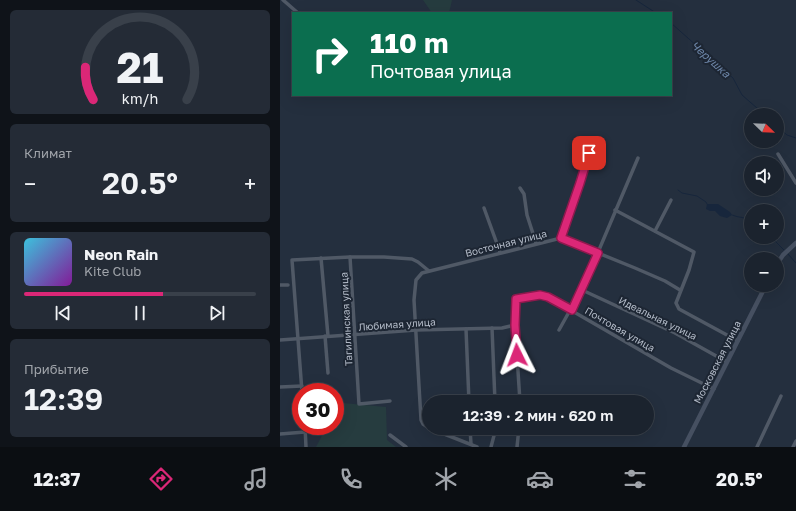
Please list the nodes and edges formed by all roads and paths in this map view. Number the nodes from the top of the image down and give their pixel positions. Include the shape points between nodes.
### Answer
1 (284, 0) edge
2 (297, 12) edge
3 (593, 138) dead end
4 (778, 154) dead end
5 (638, 158) dead end
6 (796, 183) edge
7 (520, 188) dead end
8 (671, 200) dead end
9 (484, 208) dead end
10 (615, 210) junction
11 (655, 231) junction
12 (561, 238) junction
13 (536, 243) junction
14 (796, 243) edge
15 (500, 252) junction
16 (598, 253) junction
17 (784, 254) edge
18 (350, 257) junction
19 (321, 258) junction
20 (430, 271) junction
21 (280, 285) edge
22 (288, 285) dead end
23 (582, 290) junction
24 (680, 290) junction
25 (762, 292) edge
26 (572, 310) junction
27 (515, 325) junction
28 (492, 328) junction
29 (466, 329) junction
30 (416, 330) junction
31 (559, 330) dead end
32 (354, 335) junction
33 (326, 336) junction
34 (280, 340) edge
35 (298, 340) junction
36 (738, 341) junction
37 (727, 362) junction
38 (328, 373) dead end
39 (302, 383) edge
40 (292, 386) edge
41 (280, 387) edge
42 (714, 389) junction
43 (469, 395) edge
44 (495, 395) edge
45 (520, 395) edge
46 (781, 396) dead end
47 (390, 401) dead end
48 (422, 422) edge
49 (292, 433) edge
50 (280, 434) edge
51 (305, 435) edge
52 (390, 435) dead end
53 (447, 435) edge
54 (470, 435) edge
55 (494, 435) edge
56 (518, 435) edge
57 (796, 441) edge
58 (471, 444) junction
59 (306, 447) edge
60 (406, 447) edge
61 (477, 447) edge
62 (491, 447) edge
63 (517, 447) edge
64 (684, 447) edge
65 (757, 447) edge
66 (793, 447) edge

1 - 2 street
3 - 12 street
4 - 6 street
5 - 10 street
7 - 13 street via 524,194 527,215
8 - 11 street
9 - 15 street
10 - 11 street
10 - 16 street
11 - 24 street via 694,252 690,270
12 - 13 street, Восточная улица
12 - 16 street, Восточная улица
13 - 15 street, Восточная улица
14 - 17 main road
15 - 20 street, Восточная улица
16 - 23 street
16 - 24 street, Восточная улица
18 - 19 street
18 - 20 street via 412,259
18 - 32 street, Тагилинская улица
19 - 33 street
19 - 35 street via 292,260
20 - 30 street, Восточная улица via 422,273 416,280
21 - 22 street
23 - 26 street
23 - 37 street, Идеальная улица via 675,333
24 - 36 street via 676,303 678,309
25 - 36 main road, Московская улица
26 - 27 street, Почтовая улица via 540,295 516,299
26 - 31 street
26 - 42 street, Почтовая улица via 671,368
27 - 28 street, Любимая улица
27 - 45 street
28 - 29 street, Любимая улица
28 - 44 street
29 - 30 street, Любимая улица
29 - 43 street
30 - 32 street, Любимая улица
30 - 48 street
32 - 33 street, Любимая улица
32 - 47 street, Тагилинская улица via 359,404
33 - 35 street, Любимая улица
33 - 38 street
34 - 35 street, Любимая улица
35 - 39 street
36 - 37 main road, Московская улица
37 - 42 main road, Московская улица
40 - 41 street
42 - 64 main road, Московская улица
46 - 65 street
49 - 50 street
51 - 59 street
52 - 60 street
53 - 58 street
54 - 58 street
55 - 62 street
56 - 63 street
57 - 66 street
58 - 61 street

